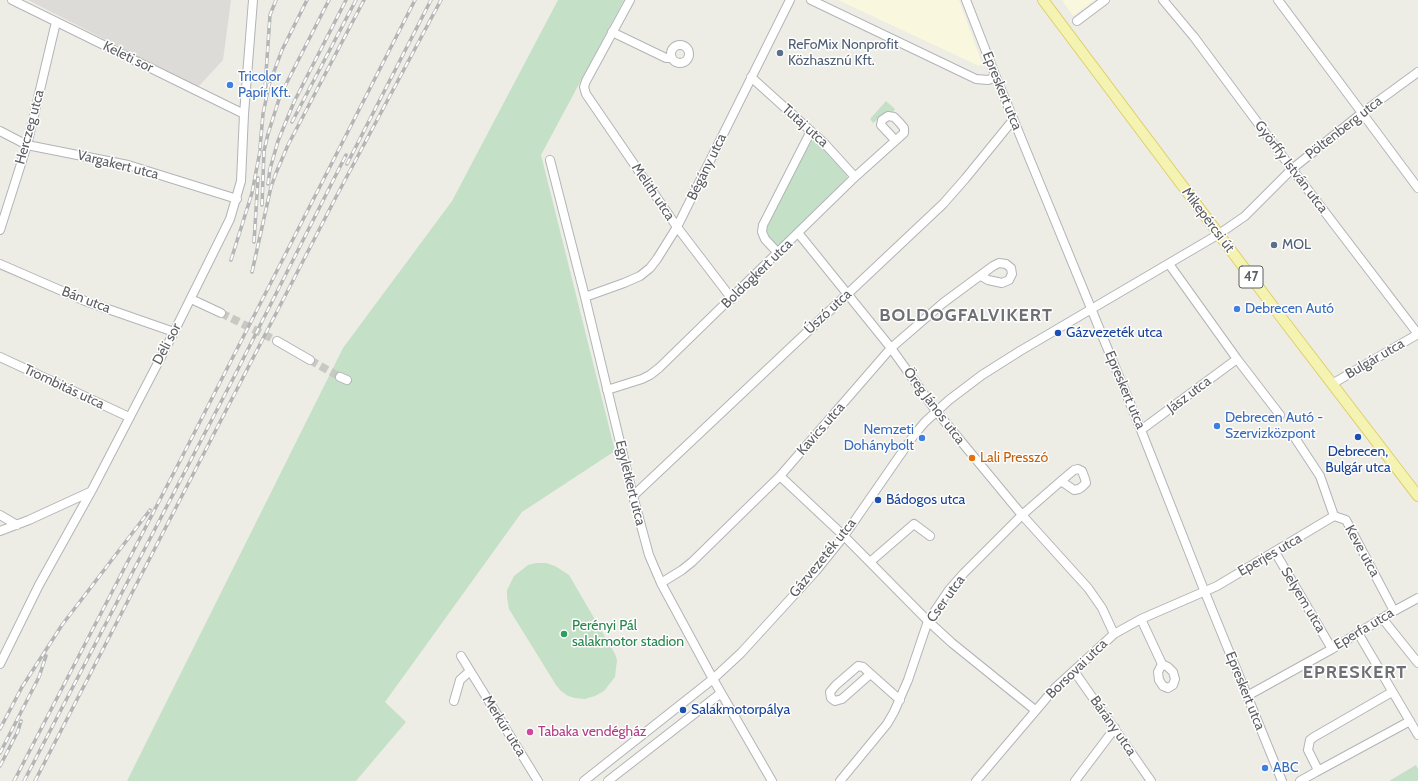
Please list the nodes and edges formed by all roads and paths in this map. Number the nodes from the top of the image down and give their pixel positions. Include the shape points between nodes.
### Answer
1 (12, 0) edge
2 (253, 0) edge
3 (630, 0) edge
4 (790, 0) edge
5 (811, 0) edge
6 (966, 0) edge
7 (1043, 0) edge
8 (1104, 0) edge
9 (1163, 0) edge
10 (1278, 0) edge
11 (1077, 21) dead end
12 (56, 22) junction
13 (612, 32) junction
14 (671, 58) dead end
15 (1418, 72) edge
16 (751, 77) junction
17 (996, 77) junction
18 (1362, 113) junction
19 (244, 114) junction
20 (1014, 120) junction
21 (0, 131) edge
22 (811, 131) junction
23 (895, 140) dead end
24 (27, 145) junction
25 (550, 160) dead end
26 (1292, 169) junction
27 (855, 177) junction
28 (1418, 188) edge
29 (237, 199) junction
30 (677, 227) junction
31 (0, 230) edge
32 (799, 234) junction
33 (1219, 234) junction
34 (778, 253) junction
35 (0, 264) edge
36 (1169, 264) junction
37 (982, 276) dead end
38 (848, 294) junction
39 (585, 297) junction
40 (191, 299) junction
41 (732, 299) junction
42 (1091, 310) junction
43 (221, 313) tunnel mouth
44 (174, 332) junction
45 (1418, 334) edge
46 (277, 341) tunnel mouth
47 (891, 348) junction
48 (0, 357) edge
49 (1237, 359) junction
50 (310, 360) tunnel mouth
51 (1332, 384) junction
52 (607, 390) junction
53 (936, 411) junction
54 (1280, 416) dead end
55 (129, 417) junction
56 (1141, 430) junction
57 (1293, 435) dead end
58 (780, 476) junction
59 (1061, 481) dead end
60 (90, 492) junction
61 (632, 496) junction
62 (1418, 496) edge
63 (0, 515) edge
64 (1022, 515) junction
65 (1334, 516) junction
66 (17, 525) junction
67 (0, 531) edge
68 (844, 536) junction
69 (930, 536) dead end
70 (1275, 552) junction
71 (870, 562) junction
72 (662, 583) junction
73 (1204, 590) junction
74 (1418, 598) edge
75 (1394, 611) junction
76 (1382, 618) junction
77 (1141, 619) junction
78 (928, 621) junction
79 (1358, 632) junction
80 (1114, 634) junction
81 (1332, 649) junction
82 (461, 656) dead end
83 (1418, 663) edge
84 (0, 664) edge
85 (1162, 664) dead end
86 (470, 671) junction
87 (1074, 671) junction
88 (868, 676) dead end
89 (713, 679) junction
90 (1392, 692) junction
91 (721, 693) junction
92 (1247, 696) junction
93 (900, 700) junction
94 (454, 701) dead end
95 (1036, 710) junction
96 (1410, 721) junction
97 (1114, 728) junction
98 (1418, 735) edge
99 (1316, 772) junction
100 (538, 781) edge
101 (584, 781) edge
102 (608, 781) edge
103 (772, 781) edge
104 (840, 781) edge
105 (976, 781) edge
106 (1075, 781) edge
107 (1150, 781) edge
108 (1282, 781) edge
109 (1300, 781) edge

1 - 12 street, Keleti sor
2 - 19 street, Déli sor
3 - 13 street
4 - 16 street, Bégány utca
5 - 17 street via 976,79 988,80
6 - 17 street, Epreskert utca
7 - 33 main road, Mikepércsi út / 47
8 - 11 street
9 - 26 street, Györffy István utca via 1194,37
10 - 18 street
12 - 19 street, Keleti sor
12 - 24 street, Herczeg utca
13 - 14 street via 666,58
13 - 30 street, Melith utca via 586,81 586,94
15 - 18 street, Pöltenberg utca
16 - 22 street, Tutaj utca
16 - 30 street, Bégány utca
17 - 20 street, Epreskert utca
18 - 26 street, Pöltenberg utca
18 - 28 street
19 - 29 street, Déli sor via 241,181
20 - 38 street, Úszó utca via 943,204
20 - 42 street, Epreskert utca
21 - 24 street, Vargakert utca
22 - 27 street, Tutaj utca
22 - 34 street via 763,225 765,239
23 - 27 street, Boldogkert utca
24 - 29 street, Vargakert utca via 128,164
24 - 31 street, Herczeg utca
25 - 39 street, Egyletkert utca
26 - 33 street, Pöltenberg utca via 1245,216
26 - 45 street, Györffy István utca
27 - 32 street, Boldogkert utca
29 - 40 street, Déli sor
30 - 39 street, Bégány utca via 657,259 640,276
30 - 41 street, Melith utca
32 - 34 street, Boldogkert utca
32 - 38 street, Öreg János utca
33 - 36 street, Gázvezeték utca
33 - 51 main road, Mikepércsi út / 47
34 - 41 street, Boldogkert utca
35 - 44 street, Bán utca via 85,301
36 - 42 street, Gázvezeték utca
36 - 49 street
37 - 47 street, Kavics utca via 943,303
38 - 47 street, Öreg János utca
38 - 61 street, Úszó utca
39 - 52 street, Egyletkert utca
40 - 43 street
40 - 44 street, Déli sor
41 - 52 street, Boldogkert utca via 655,372
42 - 53 street, Gázvezeték utca via 982,375
42 - 56 street, Epreskert utca
44 - 55 street, Déli sor
45 - 51 street, Bulgár utca
46 - 50 street
47 - 53 street, Öreg János utca
47 - 58 street, Kavics utca
48 - 55 street, Trombitás utca
49 - 54 street
49 - 56 street, Jász utca
51 - 62 main road, Mikepércsi út / 47
52 - 61 street, Egyletkert utca
53 - 64 street, Öreg János utca
53 - 68 street, Gázvezeték utca via 914,435
55 - 60 street, Déli sor
56 - 73 street, Epreskert utca
57 - 65 street, Keve utca via 1320,476
58 - 68 street
58 - 72 street, Kavics utca via 692,562
59 - 64 street, Cser utca
60 - 66 street
60 - 84 street, Déli sor via 39,585
61 - 72 street, Egyletkert utca via 649,555
63 - 66 street
64 - 78 street, Cser utca via 949,590
64 - 80 street, Öreg János utca via 1088,588 1102,608
65 - 70 street, Eperjes utca
65 - 75 street, Keve utca via 1346,520
66 - 67 street
68 - 71 street
68 - 89 street, Gázvezeték utca via 815,572 741,653
69 - 71 street via 914,524
70 - 73 street, Eperjes utca via 1217,586
70 - 81 street, Selyem utca
71 - 78 street
72 - 89 street, Egyletkert utca
73 - 77 street, Borsovai utca
73 - 92 street, Epreskert utca
74 - 75 street, Eperfa utca
75 - 76 street, Eperfa utca
76 - 79 street, Eperfa utca
76 - 83 street
77 - 80 street, Borsovai utca
77 - 85 street
78 - 93 street, Cser utca
78 - 95 street
79 - 81 street, Eperfa utca
79 - 90 street
80 - 87 street, Borsovai utca
81 - 92 street, Eperfa utca
82 - 86 street, Merkúr utca
86 - 94 street via 460,680
86 - 100 street, Merkúr utca
87 - 95 street, Borsovai utca
87 - 97 street, Bárány utca
88 - 93 street via 842,699 834,701 831,698 830,692 858,666 863,667
89 - 91 street, Egyletkert utca
89 - 101 street, Gázvezeték utca
90 - 96 street
90 - 99 street via 1310,740 1308,750 1317,768
91 - 102 street
91 - 103 street, Egyletkert utca
92 - 108 street, Epreskert utca
93 - 104 street, Cser utca via 887,724
95 - 105 street, Borsovai utca
96 - 98 street
96 - 99 street
97 - 106 street
97 - 107 street, Bárány utca
99 - 109 street

